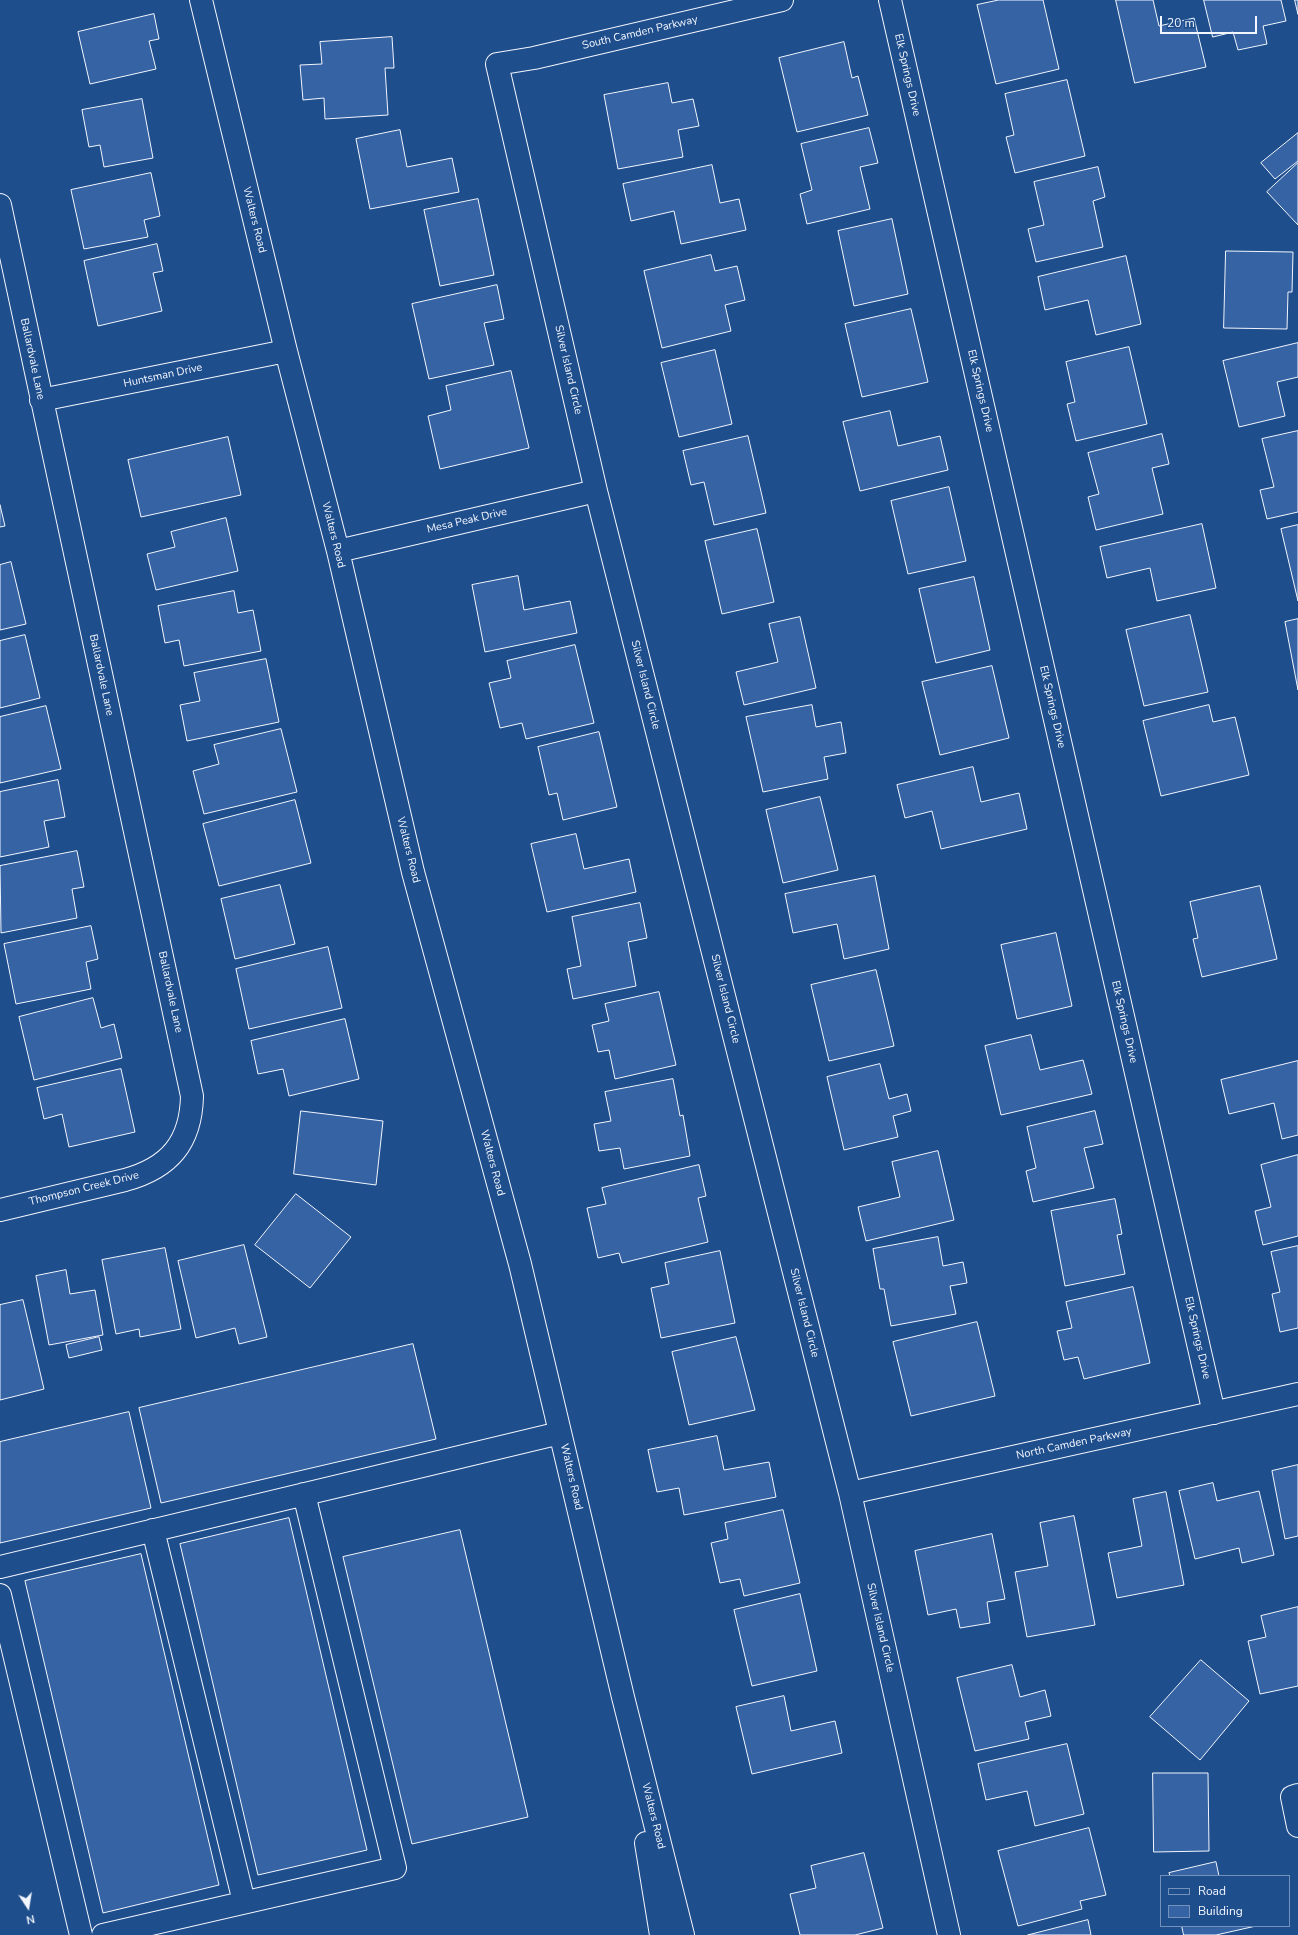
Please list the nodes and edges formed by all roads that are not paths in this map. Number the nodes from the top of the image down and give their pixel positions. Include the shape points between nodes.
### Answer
1 (201, 0) edge
2 (782, 0) edge
3 (890, 0) edge
4 (497, 64) joint
5 (0, 205) edge
6 (286, 351) junction
7 (41, 400) junction
8 (596, 491) junction
9 (338, 551) junction
10 (180, 1144) joint
11 (0, 1210) edge
12 (1298, 1394) edge
13 (1214, 1413) junction
14 (560, 1433) junction
15 (850, 1493) junction
16 (304, 1494) junction
17 (153, 1530) junction
18 (0, 1567) edge
19 (0, 1595) edge
20 (624, 1697) junction
21 (1298, 1795) edge
22 (1298, 1826) edge
23 (244, 1902) junction
24 (81, 1935) edge
25 (103, 1935) edge
26 (661, 1935) edge
27 (683, 1935) edge
28 (949, 1935) edge

1 - 6 street, Walters Road
2 - 4 street, South Camden Parkway via 534,58
3 - 13 street, Elk Springs Drive
4 - 8 street, Silver Island Circle
5 - 7 street, Ballardvale Lane
6 - 7 street, Huntsman Drive
6 - 9 street, Walters Road
7 - 10 street, Ballardvale Lane via 192,1096 192,1113 188,1129
8 - 9 street, Mesa Peak Drive
8 - 15 street, Silver Island Circle
9 - 14 street, Walters Road via 413,872 520,1264
10 - 11 street, Thompson Creek Drive via 170,1157 141,1176
12 - 13 street, North Camden Parkway
13 - 15 street, North Camden Parkway
14 - 16 street
14 - 20 street, Walters Road
15 - 28 street, Silver Island Circle
16 - 17 street
16 - 23 street via 395,1868
17 - 18 street
17 - 23 street
19 - 24 street
20 - 26 street, Walters Road
20 - 27 street, Walters Road
21 - 22 street via 1292,1797
23 - 25 street

